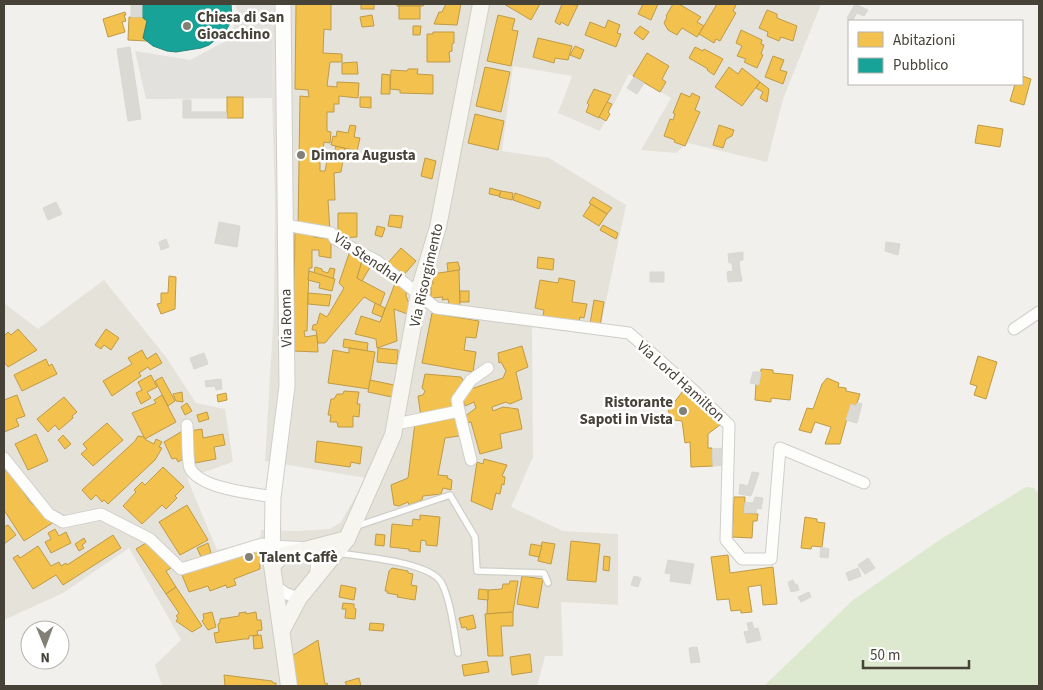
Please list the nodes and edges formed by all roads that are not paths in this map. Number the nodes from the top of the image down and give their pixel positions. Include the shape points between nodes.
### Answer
1 (283, 4) edge
2 (481, 4) edge
3 (285, 226) junction
4 (419, 294) junction
5 (1039, 312) edge
6 (1014, 329) dead end
7 (488, 368) dead end
8 (459, 411) junction
9 (396, 424) junction
10 (187, 425) dead end
11 (4, 458) edge
12 (471, 460) dead end
13 (864, 482) dead end
14 (273, 497) junction
15 (346, 540) junction
16 (271, 546) junction
17 (312, 548) junction
18 (272, 565) junction
19 (315, 579) junction
20 (548, 583) dead end
21 (275, 586) junction
22 (299, 598) junction
23 (282, 630) junction
24 (458, 653) dead end
25 (289, 686) edge

1 - 3 street, Via Roma
2 - 4 main road, Via Risorgimento via 438,227
3 - 4 street, Via Stendhal via 331,233 335,239 377,261
3 - 14 street, Via Roma via 287,386
4 - 9 main road, Via Risorgimento
4 - 13 street, Via Lord Hamilton via 436,308 629,333 730,425 726,540 742,559 771,559 780,448
5 - 6 street
7 - 8 street via 471,380 457,400
8 - 9 street
8 - 12 street
9 - 15 main road, Via Risorgimento via 394,435
10 - 14 street via 190,468 198,476 224,488
11 - 16 street via 49,514 63,522 101,514 150,539 182,569 262,544
14 - 16 street, Via Roma
15 - 17 main road
15 - 19 main road, Via Risorgimento
15 - 20 lane via 450,495 475,537 477,570 544,573
15 - 24 lane via 430,572 440,581
16 - 17 street
16 - 18 street, Via Roma
17 - 18 main road via 282,556
17 - 19 street via 317,569
18 - 21 main road, Via Roma
19 - 22 main road, Via Risorgimento
21 - 22 street
21 - 23 main road, Via Roma
22 - 23 main road, Via Risorgimento
23 - 25 main road, Via Roma

